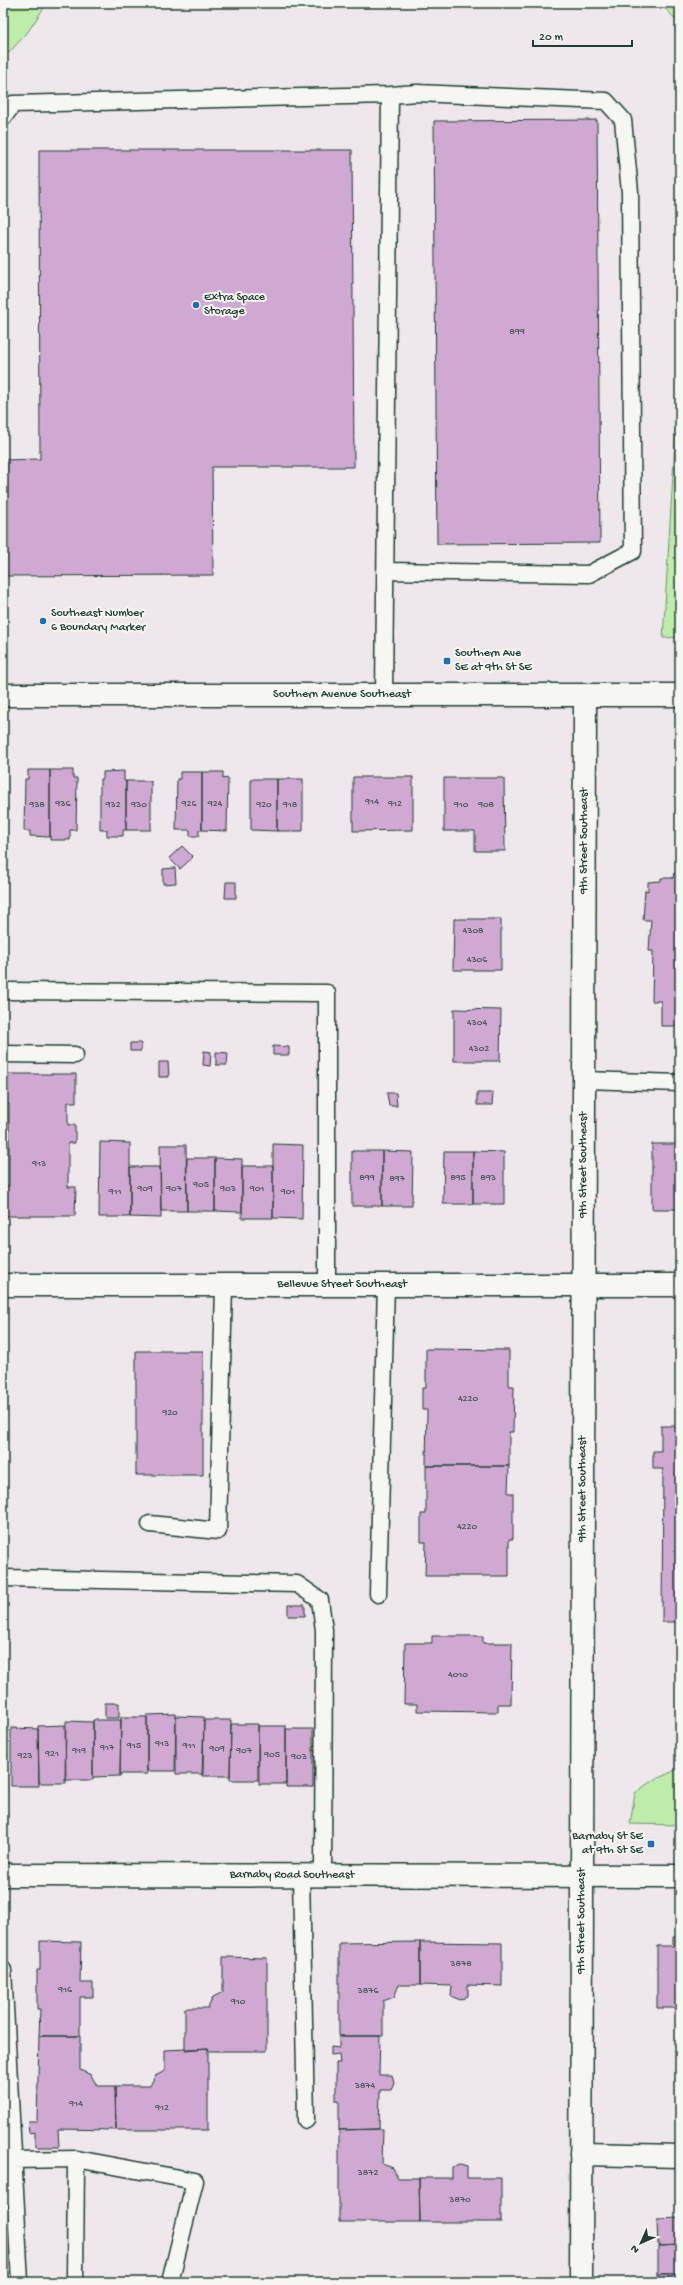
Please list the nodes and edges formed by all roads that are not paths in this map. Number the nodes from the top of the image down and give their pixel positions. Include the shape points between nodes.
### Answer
1 (390, 95) junction
2 (3, 118) edge
3 (385, 571) junction
4 (3, 695) edge
5 (384, 695) junction
6 (585, 695) junction
7 (680, 695) edge
8 (3, 991) edge
9 (3, 1054) edge
10 (75, 1055) dead end
11 (584, 1080) junction
12 (680, 1083) edge
13 (327, 1284) junction
14 (386, 1284) junction
15 (584, 1284) junction
16 (3, 1285) edge
17 (224, 1285) junction
18 (680, 1285) edge
19 (150, 1524) dead end
20 (3, 1578) edge
21 (378, 1594) dead end
22 (3, 1875) edge
23 (301, 1875) junction
24 (323, 1875) junction
25 (582, 1875) junction
26 (680, 1876) edge
27 (3, 1970) edge
28 (306, 2120) dead end
29 (581, 2154) junction
30 (680, 2156) edge
31 (76, 2159) junction
32 (13, 2160) junction
33 (20, 2282) edge
34 (75, 2282) edge
35 (170, 2282) edge
36 (581, 2282) edge

1 - 2 lane via 13,104
1 - 3 lane
1 - 3 lane via 417,93 606,100 623,120 630,192 633,551 589,574
3 - 5 lane
4 - 5 street, Southern Avenue Southeast
5 - 6 street, Southern Avenue Southeast
6 - 7 street, Southern Avenue Southeast
6 - 11 street, 9th Street Southeast
8 - 13 lane via 327,993
9 - 10 lane
11 - 12 lane
11 - 15 street, 9th Street Southeast
13 - 14 street, Bellevue Street Southeast
13 - 17 street, Bellevue Street Southeast
14 - 15 street, Bellevue Street Southeast
14 - 21 lane
15 - 18 street, Bellevue Street Southeast
15 - 25 street, 9th Street Southeast
16 - 17 street, Bellevue Street Southeast
17 - 19 lane via 218,1531
20 - 24 lane via 297,1584 320,1600 324,1630
22 - 23 street, Barnaby Road Southeast
23 - 24 street, Barnaby Road Southeast
23 - 28 lane
24 - 25 street, Barnaby Road Southeast
25 - 26 street, Barnaby Road Southeast
25 - 29 street, 9th Street Southeast
27 - 32 lane
29 - 30 street
29 - 36 street, 9th Street Southeast
31 - 32 lane
31 - 34 lane
31 - 35 lane via 195,2181
32 - 33 lane

